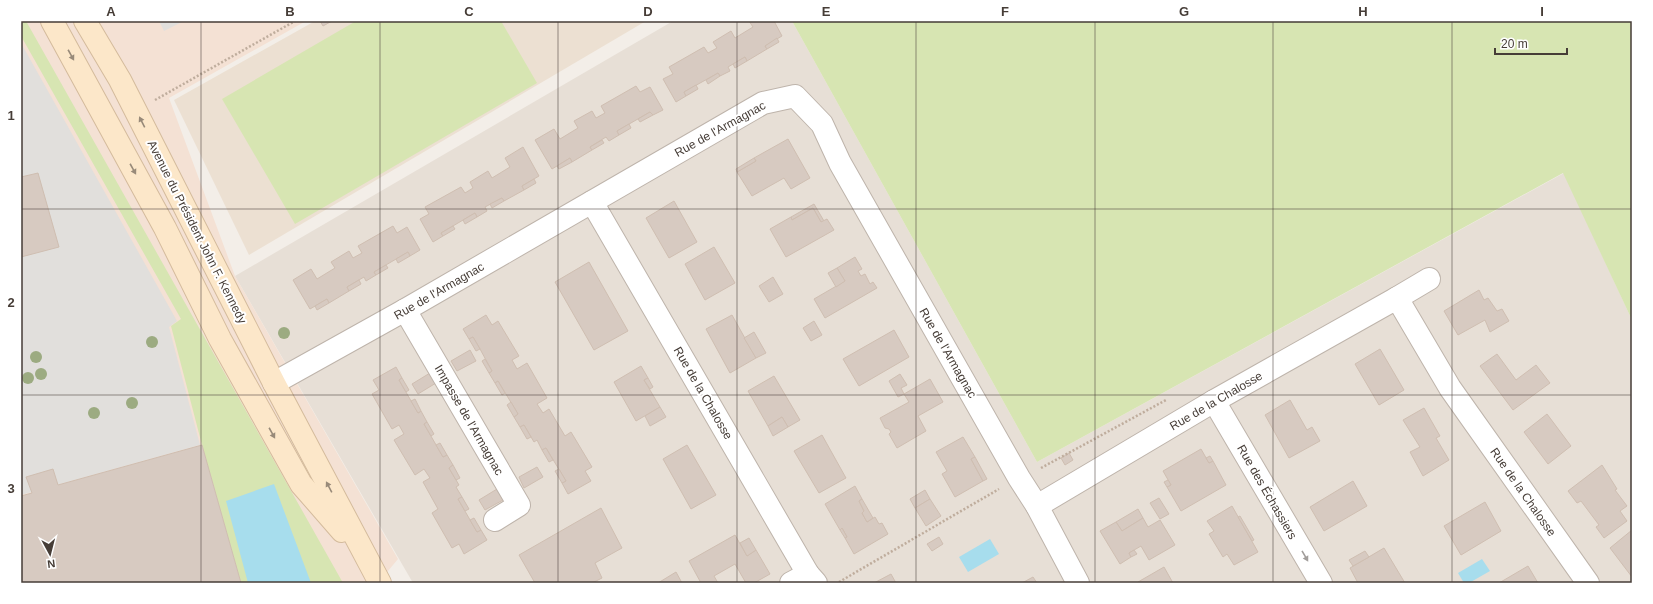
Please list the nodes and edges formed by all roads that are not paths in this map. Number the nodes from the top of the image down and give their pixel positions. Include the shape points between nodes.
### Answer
1 (52, 21) edge
2 (70, 21) edge
3 (85, 21) edge
4 (120, 80) junction
5 (592, 202) junction
6 (165, 228) junction
7 (1428, 278) dead end
8 (1397, 298) junction
9 (405, 310) junction
10 (274, 383) junction
11 (1214, 401) junction
12 (260, 410) junction
13 (1037, 506) junction
14 (495, 520) dead end
15 (366, 559) junction
16 (805, 580) edge
17 (380, 583) edge
18 (1078, 583) edge
19 (1321, 583) edge
20 (1588, 583) edge

1 -> 6 main road, Avenue du Président John F. Kennedy
2 - 4 main road, Avenue du Président John F. Kennedy via 83,41
3 - 4 main road, Avenue du Président John F. Kennedy
10 -> 4 main road, Avenue du Président John F. Kennedy
5 - 9 street, Rue de l'Armagnac
5 - 13 street, Rue de l'Armagnac via 762,103 795,96 822,124 840,163 1018,478
5 - 16 street, Rue de la Chalosse
6 - 10 main road, Avenue du Président John F. Kennedy via 195,262 258,379
6 - 12 main road, Avenue du Président John F. Kennedy via 220,339
7 - 8 street, Rue de la Chalosse
8 - 11 street, Rue de la Chalosse
8 - 20 street, Rue de la Chalosse via 1450,388
9 - 10 street, Rue de l'Armagnac
9 - 14 street, Impasse de l'Armagnac via 519,505
10 - 12 main road
15 -> 10 main road, Avenue du Président John F. Kennedy
11 - 13 street, Rue de la Chalosse
11 -> 19 street, Rue des Échassiers
12 -> 15 main road, Avenue du Président John F. Kennedy via 301,484
13 - 18 street, Rue de l'Armagnac
15 - 17 main road, Avenue du Président John F. Kennedy

